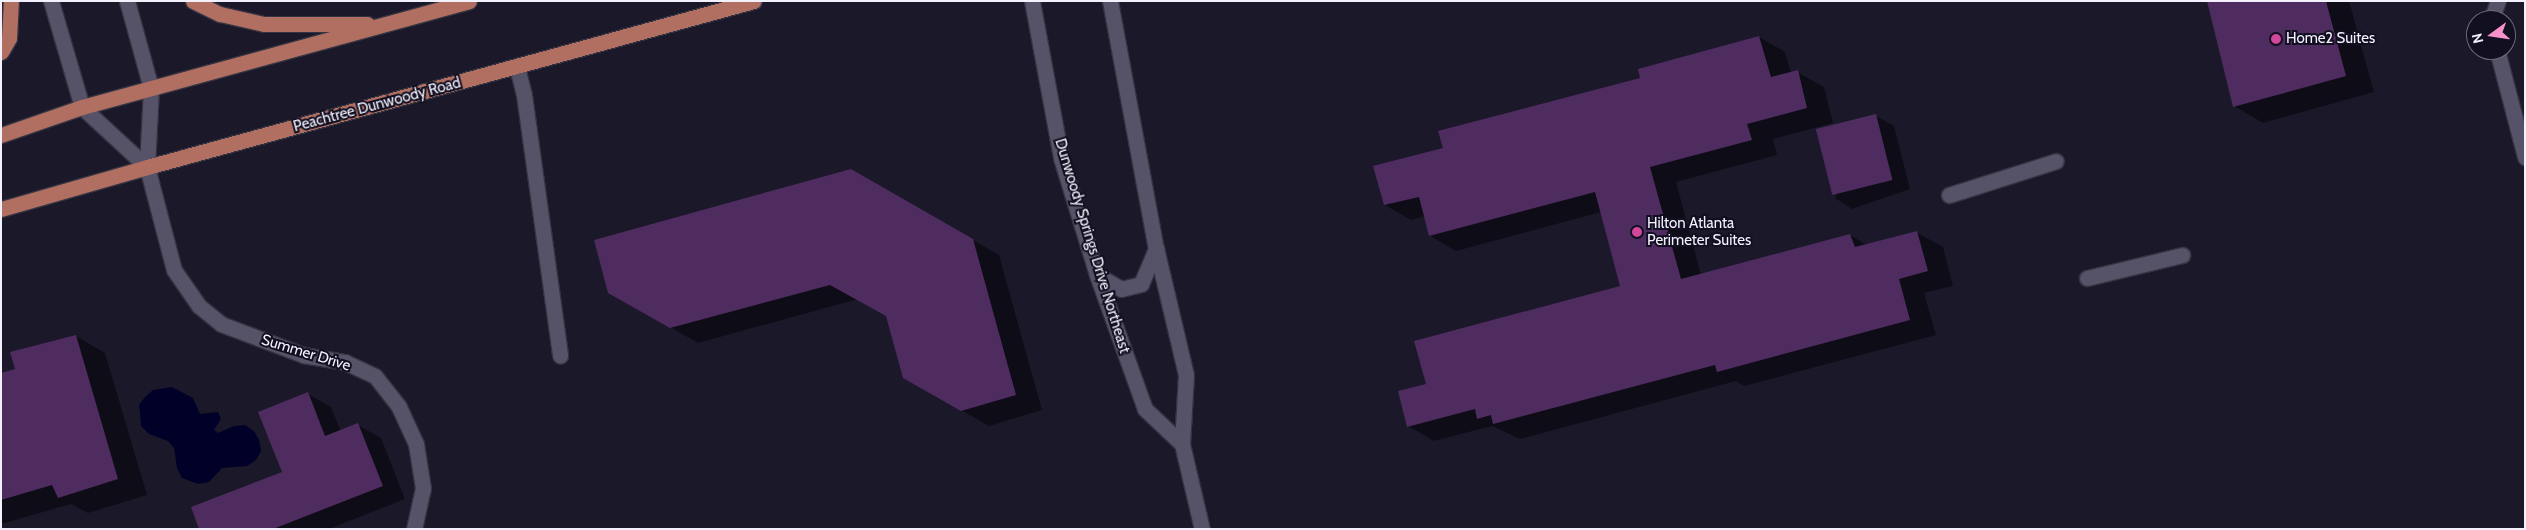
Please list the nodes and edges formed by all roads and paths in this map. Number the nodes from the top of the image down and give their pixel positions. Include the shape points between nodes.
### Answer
1 (11, 1) edge
2 (51, 1) edge
3 (126, 1) edge
4 (193, 1) edge
5 (469, 1) edge
6 (754, 1) edge
7 (1032, 1) edge
8 (1110, 1) edge
9 (386, 24) junction
10 (1, 52) edge
11 (2500, 60) edge
12 (517, 67) junction
13 (151, 88) junction
14 (82, 108) junction
15 (1, 135) edge
16 (2525, 157) edge
17 (2056, 161) dead end
18 (147, 167) junction
19 (1949, 195) dead end
20 (1, 209) edge
21 (1156, 248) junction
22 (2182, 255) dead end
23 (1097, 275) junction
24 (2087, 278) dead end
25 (560, 356) dead end
26 (1182, 444) junction
27 (414, 529) edge
28 (1202, 529) edge

1 - 10 main road via 9,38
2 - 14 street
3 - 13 street, Summer Drive
4 - 9 main road via 220,14 264,24
5 - 9 main road
6 - 12 main road, Peachtree Dunwoody Road
7 - 23 street, Dunwoody Springs Drive Northeast via 1061,158
8 - 21 street
9 - 13 main road
11 - 16 street
12 - 18 main road, Peachtree Dunwoody Road
12 - 25 street via 524,95
13 - 14 main road
13 - 18 street, Summer Drive
14 - 15 main road
14 - 18 street
17 - 19 street
18 - 20 main road, Peachtree Dunwoody Road
18 - 27 street, Summer Drive via 174,270 199,306 221,324 303,355 345,362 375,376 400,407 416,444 423,488
21 - 23 street via 1141,284 1121,289
21 - 26 street via 1186,375
22 - 24 street
23 - 26 street, Dunwoody Springs Drive Northeast via 1145,409
26 - 28 street

